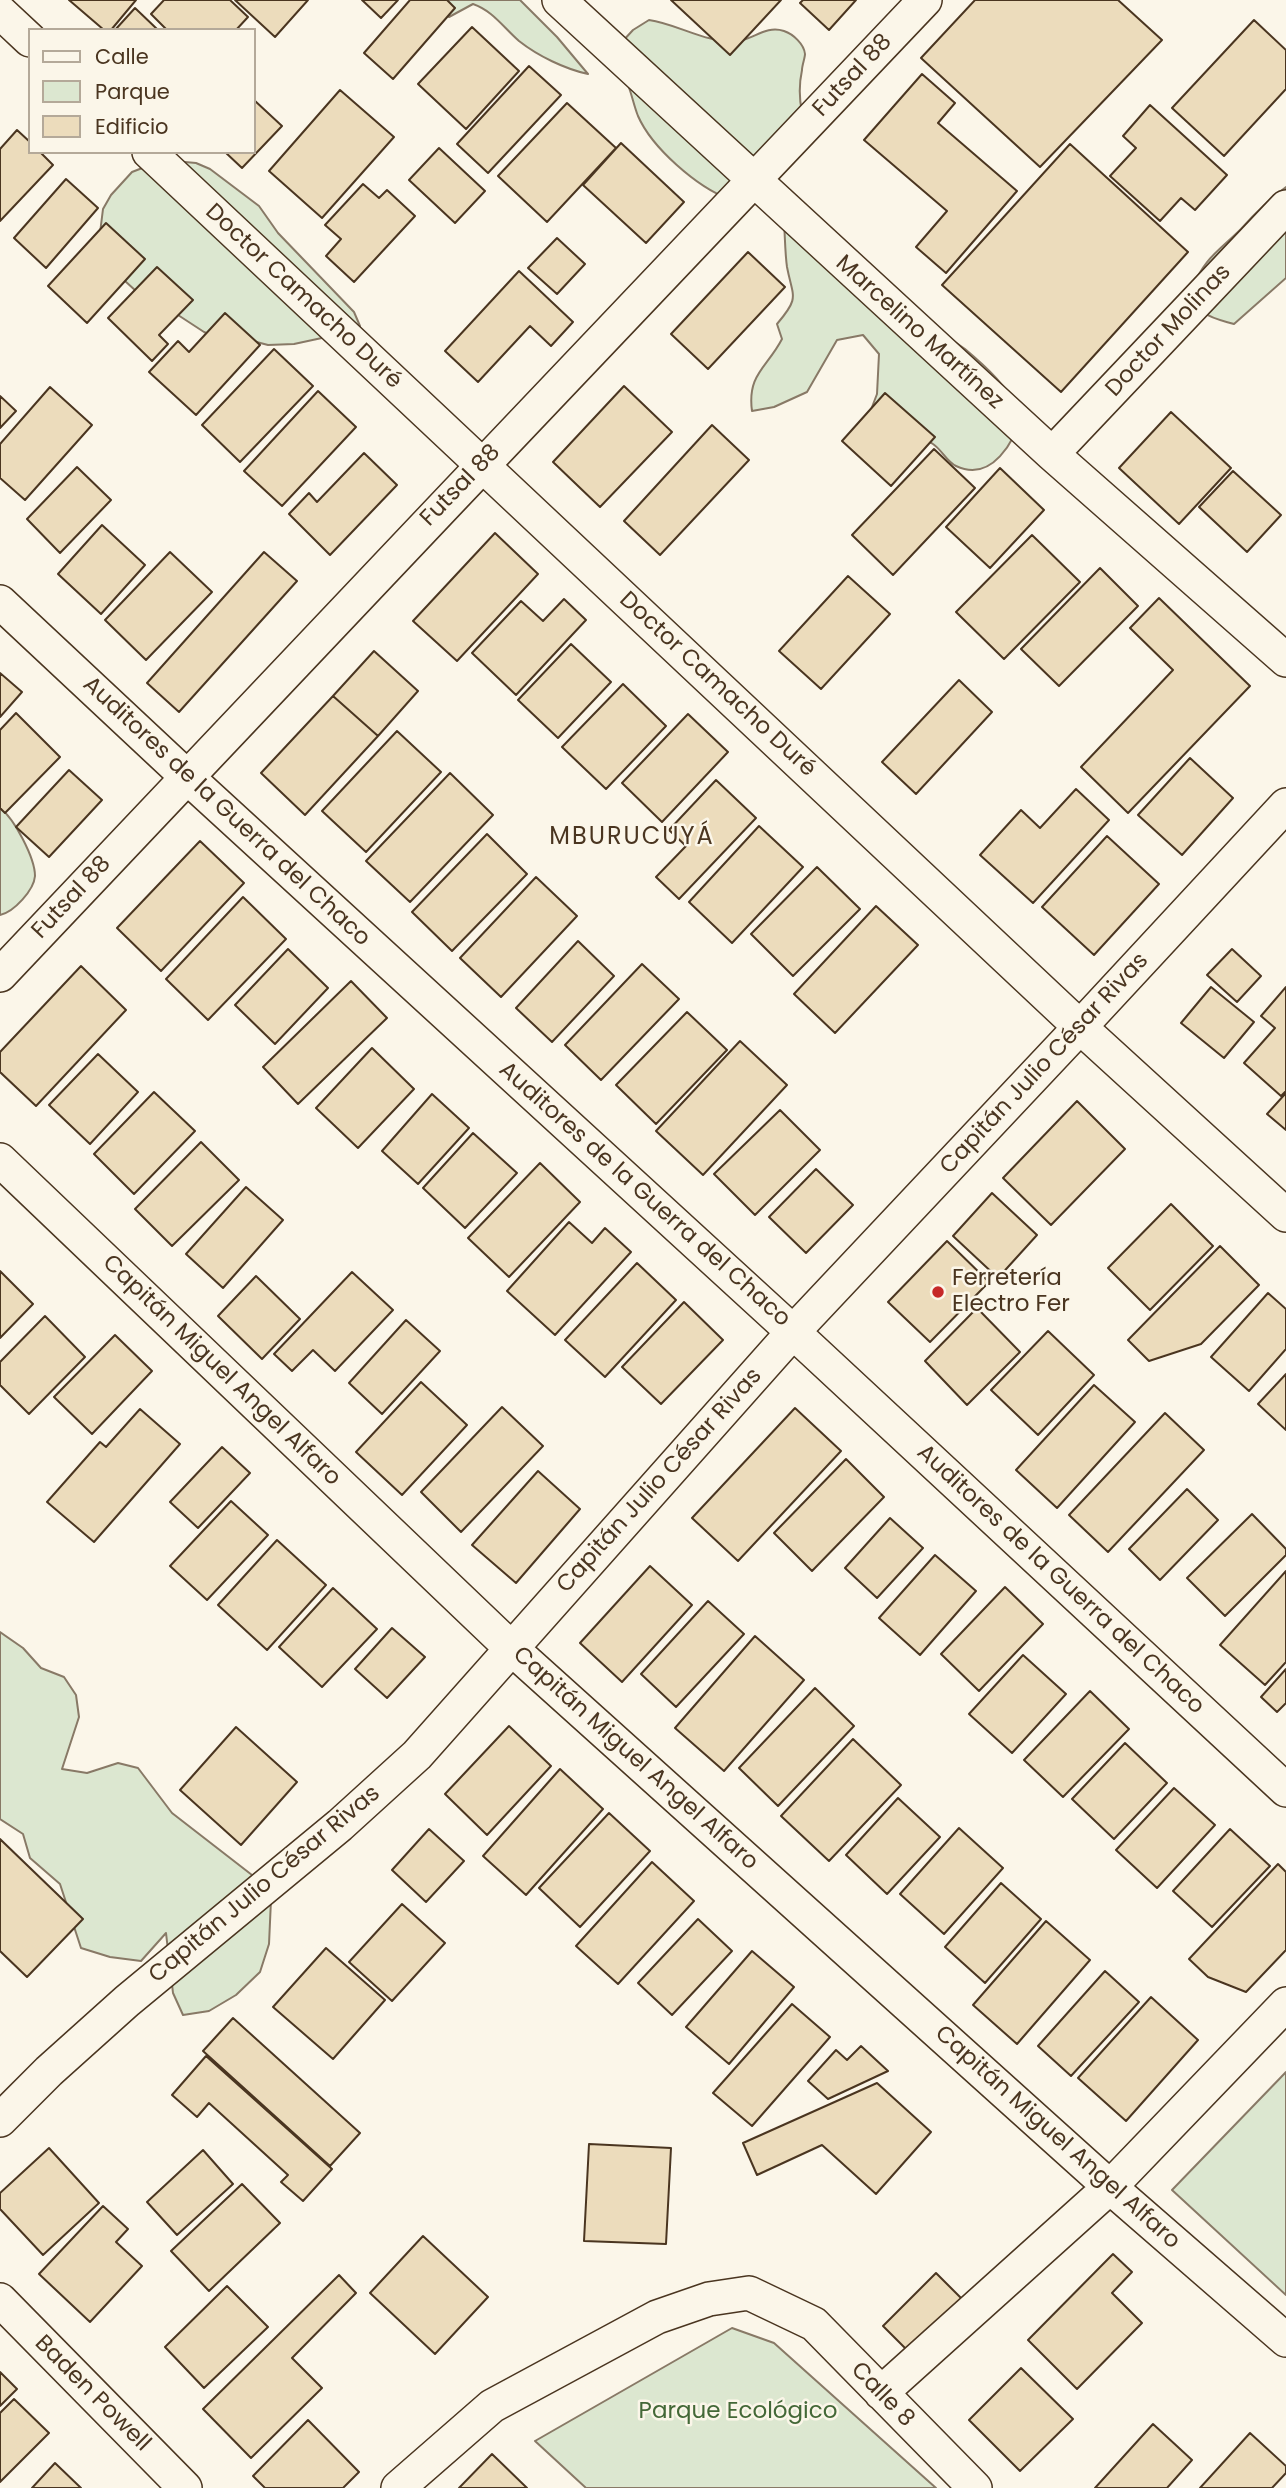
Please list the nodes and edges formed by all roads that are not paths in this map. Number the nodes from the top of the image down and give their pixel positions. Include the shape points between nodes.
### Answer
1 (559, 0) edge
2 (925, 0) edge
3 (0, 12) edge
4 (28, 38) edge
5 (151, 154) edge
6 (754, 182) junction
7 (1286, 207) edge
8 (1052, 454) junction
9 (482, 464) junction
10 (0, 602) edge
11 (1286, 660) edge
12 (186, 776) junction
13 (1286, 805) edge
14 (0, 975) edge
15 (1080, 1027) junction
16 (0, 1160) edge
17 (1286, 1215) edge
18 (793, 1332) junction
19 (511, 1648) junction
20 (1286, 1790) edge
21 (1286, 2004) edge
22 (0, 2120) edge
23 (1111, 2187) junction
24 (0, 2300) edge
25 (1286, 2340) edge
26 (881, 2393) junction
27 (185, 2488) edge
28 (398, 2488) edge
29 (975, 2488) edge

1 - 6 street, Marcelino Martínez
2 - 6 street, Futsal 88
3 - 4 street
5 - 9 street, Doctor Camacho Duré
6 - 8 street, Marcelino Martínez
6 - 9 street, Futsal 88
7 - 8 street, Doctor Molinas
8 - 11 street, Marcelino Martínez
9 - 12 street, Futsal 88
9 - 15 street, Doctor Camacho Duré
10 - 12 street, Auditores de la Guerra del Chaco
12 - 14 street, Futsal 88
12 - 18 street, Auditores de la Guerra del Chaco
13 - 15 street, Capitán Julio César Rivas
15 - 17 street, Doctor Camacho Duré
15 - 18 street, Capitán Julio César Rivas
16 - 19 street, Capitán Miguel Angel Alfaro
18 - 19 street, Capitán Julio César Rivas
18 - 20 street, Auditores de la Guerra del Chaco
19 - 22 street, Capitán Julio César Rivas via 398,1773 273,1883 127,2001
19 - 23 street, Capitán Miguel Angel Alfaro
21 - 23 street
23 - 25 street, Capitán Miguel Angel Alfaro
23 - 26 street
24 - 27 street, Baden Powell
26 - 28 street, Calle 8 via 814,2324 749,2293 709,2299 657,2317 492,2406
26 - 29 street, Calle 8

